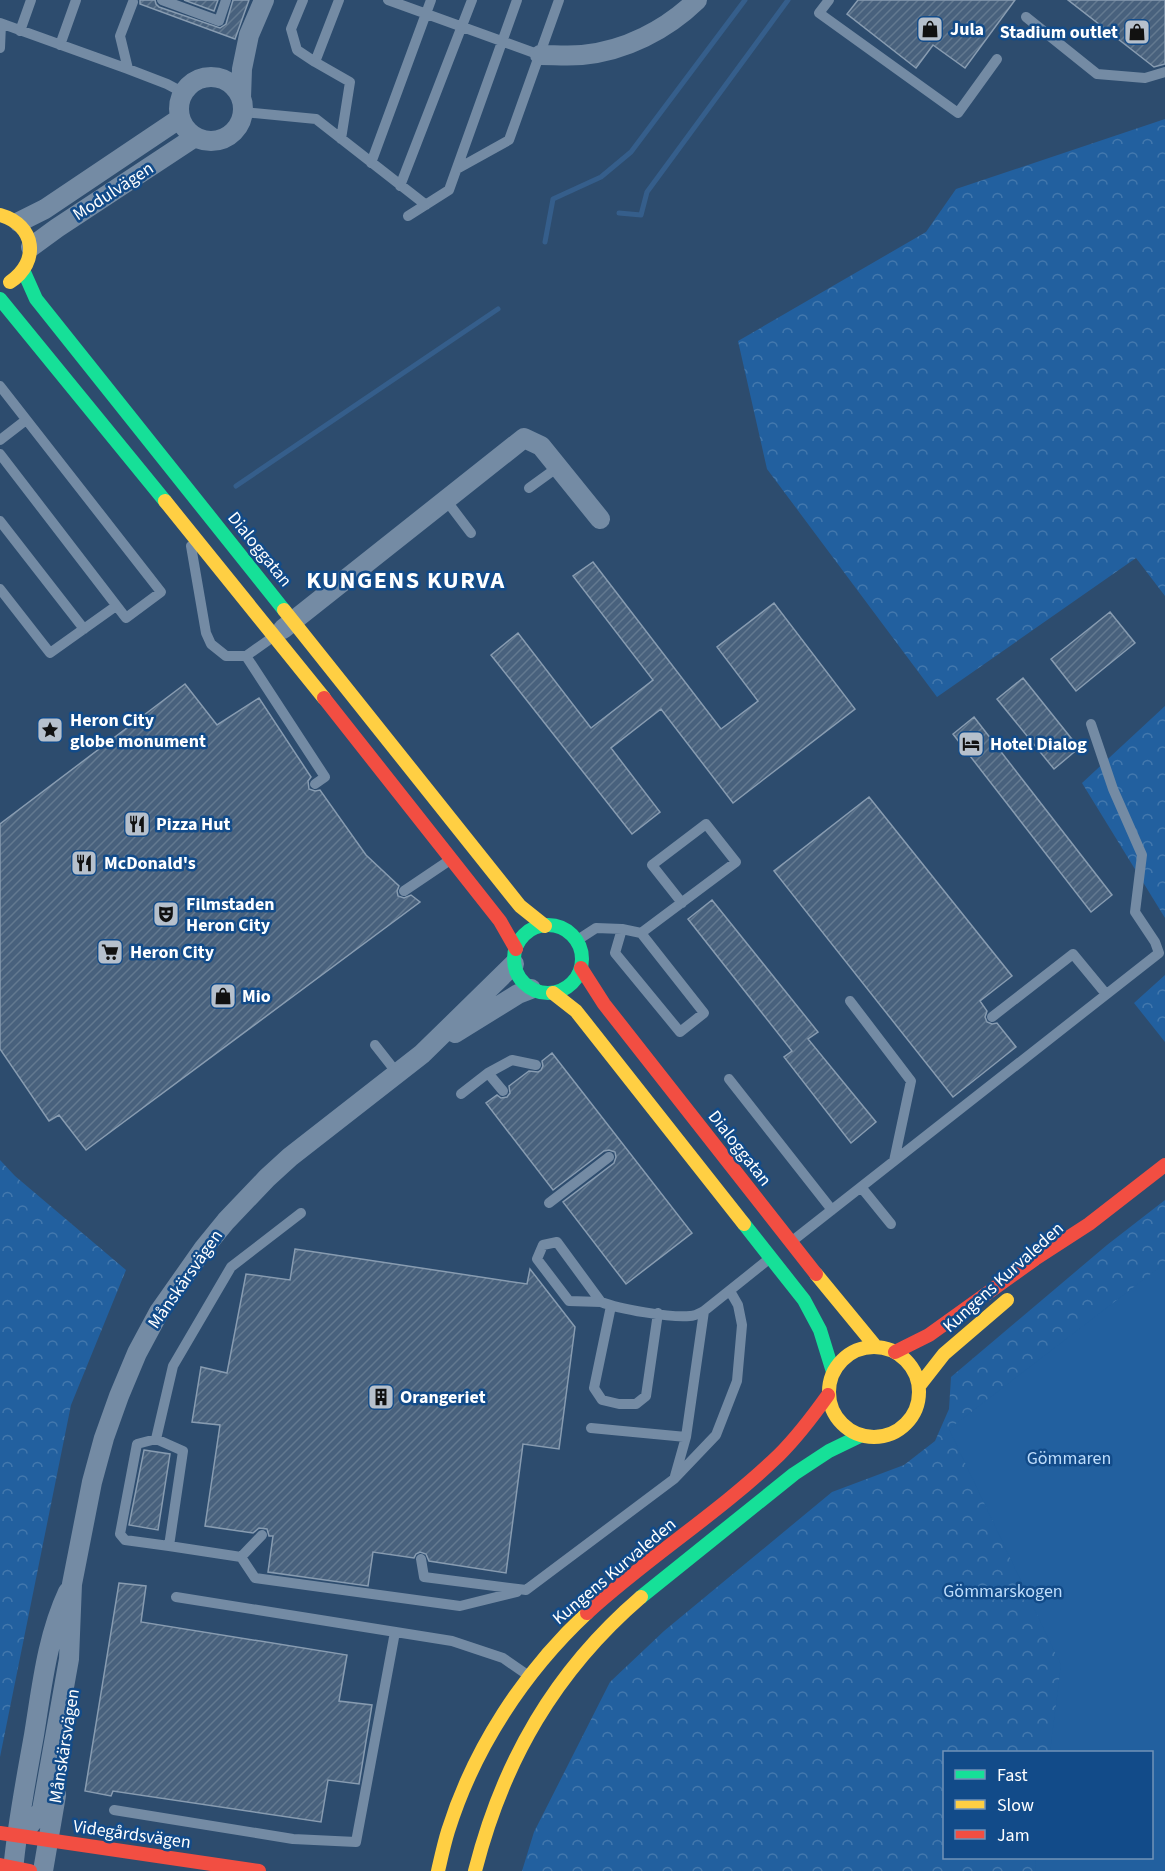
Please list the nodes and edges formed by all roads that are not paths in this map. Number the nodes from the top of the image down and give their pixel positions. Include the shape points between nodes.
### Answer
1 (31, 0) edge
2 (76, 0) edge
3 (162, 0) edge
4 (226, 0) edge
5 (264, 0) edge
6 (303, 0) edge
7 (339, 0) edge
8 (388, 0) edge
9 (431, 0) edge
10 (472, 0) edge
11 (518, 0) edge
12 (559, 0) edge
13 (697, 0) edge
14 (829, 0) edge
15 (133, 2) dead end
16 (181, 3) edge
17 (426, 14) junction
18 (1026, 17) dead end
19 (1, 24) edge
20 (461, 27) junction
21 (20, 31) junction
22 (249, 35) junction
23 (502, 41) junction
24 (60, 45) junction
25 (0, 48) edge
26 (540, 55) junction
27 (997, 59) dead end
28 (315, 62) junction
29 (128, 69) junction
30 (1165, 72) edge
31 (213, 76) junction
32 (183, 92) junction
33 (242, 105) junction
34 (179, 119) junction
35 (195, 137) junction
36 (341, 139) junction
37 (371, 163) junction
38 (457, 169) junction
39 (400, 186) junction
40 (426, 205) junction
41 (0, 214) edge
42 (408, 216) dead end
43 (19, 222) junction
44 (31, 247) junction
45 (24, 272) junction
46 (0, 286) edge
47 (0, 299) edge
48 (0, 386) edge
49 (26, 420) junction
50 (0, 440) edge
51 (0, 454) edge
52 (558, 466) junction
53 (530, 488) dead end
54 (446, 500) junction
55 (600, 519) dead end
56 (0, 521) edge
57 (188, 528) junction
58 (471, 533) dead end
59 (0, 589) edge
60 (116, 606) junction
61 (293, 621) junction
62 (84, 629) junction
63 (274, 636) junction
64 (246, 656) junction
65 (1091, 724) dead end
66 (315, 784) dead end
67 (451, 860) junction
68 (404, 891) dead end
69 (682, 903) junction
70 (545, 926) junction
71 (622, 929) junction
72 (641, 933) junction
73 (576, 940) junction
74 (515, 957) junction
75 (580, 968) junction
76 (531, 989) junction
77 (553, 993) junction
78 (1106, 994) junction
79 (850, 1001) dead end
80 (992, 1017) dead end
81 (375, 1045) dead end
82 (422, 1054) junction
83 (536, 1065) dead end
84 (397, 1073) junction
85 (488, 1073) junction
86 (729, 1079) dead end
87 (503, 1091) dead end
88 (461, 1094) dead end
89 (609, 1157) dead end
90 (894, 1161) junction
91 (1165, 1165) edge
92 (861, 1187) junction
93 (549, 1203) dead end
94 (832, 1210) junction
95 (300, 1213) dead end
96 (891, 1224) dead end
97 (1089, 1224) junction
98 (781, 1250) junction
99 (1044, 1269) dead end
100 (1018, 1290) dead end
101 (730, 1291) junction
102 (606, 1304) junction
103 (704, 1311) junction
104 (658, 1313) junction
105 (876, 1347) junction
106 (895, 1352) junction
107 (833, 1372) junction
108 (919, 1386) junction
109 (828, 1395) junction
110 (591, 1428) dead end
111 (860, 1436) junction
112 (686, 1437) junction
113 (156, 1439) junction
114 (675, 1479) junction
115 (262, 1534) dead end
116 (169, 1546) junction
117 (241, 1557) junction
118 (421, 1559) dead end
119 (72, 1584) junction
120 (525, 1590) junction
121 (176, 1597) dead end
122 (395, 1632) junction
123 (530, 1676) junction
124 (114, 1810) dead end
125 (8, 1834) edge
126 (49, 1841) junction
127 (14, 1869) edge
128 (43, 1871) edge
129 (259, 1871) edge
130 (438, 1871) edge
131 (475, 1871) edge

1 - 21 lane
2 - 24 lane
3 - 16 lane
4 - 16 lane via 219,21
5 - 22 street
6 - 28 lane via 291,28 297,50
7 - 28 lane
8 - 17 lane
9 - 17 lane
10 - 20 lane
11 - 23 lane
12 - 26 lane
13 - 26 street via 652,34 615,49 582,55
14 - 27 lane via 819,13 958,113
15 - 29 lane via 120,36
17 - 20 lane
17 - 37 lane
18 - 30 lane via 1097,74 1145,78
19 - 21 lane
19 - 25 lane
20 - 23 lane
20 - 39 lane
21 - 24 lane
22 - 31 street
22 - 33 street via 242,69
23 - 26 lane
23 - 38 lane
24 - 29 lane
26 - 38 lane via 509,140
28 - 36 lane via 350,82
29 - 32 lane
31 - 32 street via 202,77
31 - 33 street via 235,87
32 - 34 street
33 - 35 street via 241,122 226,137 206,141
33 - 36 lane via 316,119
34 - 35 street
34 - 43 street, Modulvägen via 45,209
35 - 44 street, Modulvägen
36 - 37 lane
37 - 39 lane
38 - 40 lane via 449,190
39 - 40 lane
40 - 42 lane
41 - 43 street
43 - 44 street
44 - 45 street
45 - 46 street
45 - 61 street, Dialoggatan via 36,299
47 - 57 street
48 - 49 lane
49 - 50 lane
49 - 60 lane via 161,592 126,618
51 - 60 lane
52 - 53 lane
52 - 54 street via 541,446 524,438
52 - 55 street
54 - 58 lane
54 - 61 street
56 - 62 lane
57 - 63 street
57 - 64 lane via 210,644 226,656
59 - 62 lane via 50,653
60 - 62 lane
61 - 63 street
61 - 70 street, Dialoggatan via 520,906
63 - 64 lane
63 - 67 street
64 - 66 lane via 325,777
65 - 78 lane via 1113,789 1142,855 1135,912 1159,953
67 - 68 lane
67 - 74 street via 500,921
69 - 69 lane via 736,861 706,824 652,866
69 - 72 lane
70 - 73 street via 557,927
70 - 74 street via 524,936
71 - 72 lane
71 - 72 lane via 615,953 680,1032 704,1013
71 - 73 lane via 596,928
73 - 75 street
74 - 76 street via 517,974
74 - 82 street, Månskärsvägen
75 - 77 street via 575,980
75 - 98 street, Dialoggatan
76 - 77 street
76 - 82 street, Månskärsvägen
77 - 98 street, Dialoggatan via 576,1011
78 - 80 lane via 1073,954
78 - 90 lane
79 - 90 lane via 911,1081
81 - 84 lane
82 - 84 street, Månskärsvägen
83 - 85 lane via 512,1060
84 - 119 street, Månskärsvägen via 290,1157 250,1195 204,1248 159,1312 137,1353 104,1438
85 - 87 lane
85 - 88 lane
86 - 94 lane
89 - 93 lane
90 - 92 lane
91 - 97 street, Kungens Kurvaleden
92 - 94 lane
92 - 96 lane
94 - 98 lane
95 - 113 lane via 231,1267 173,1366
97 - 99 street, Kungens Kurvaleden
97 - 106 street, Kungens Kurvaleden via 928,1335
98 - 101 lane
98 - 105 street, Dialoggatan via 846,1312
98 - 107 street, Dialoggatan via 820,1330
100 - 108 street, Kungens Kurvaleden via 944,1354
101 - 103 lane
101 - 114 lane via 742,1325 737,1381 716,1435
102 - 102 lane via 569,1301 537,1259 543,1245 557,1242
102 - 104 lane
102 - 104 lane via 594,1388 602,1400 619,1404 636,1404 646,1396
103 - 104 lane via 691,1316
103 - 112 lane
105 - 106 street
105 - 107 street via 851,1353
106 - 108 street via 906,1360
107 - 109 street
108 - 111 street via 913,1416 903,1427 890,1435
109 - 111 street via 837,1420
109 - 123 street, Kungens Kurvaleden via 799,1434 757,1476 595,1606
110 - 112 lane
111 - 131 street, Kungens Kurvaleden via 819,1456 791,1476 641,1597 589,1648 525,1736 496,1798
112 - 114 lane
113 - 116 lane via 183,1451
113 - 116 lane via 137,1444 120,1534 125,1540
114 - 120 lane
115 - 117 lane
116 - 117 lane
117 - 120 lane via 255,1578 460,1606
118 - 120 lane via 424,1577
119 - 125 street, Månskärsvägen via 58,1614 49,1648
119 - 126 street, Månskärsvägen via 78,1664
121 - 122 lane
122 - 123 lane via 452,1641 504,1658
122 - 124 lane via 356,1842 292,1839
123 - 130 street, Kungens Kurvaleden via 475,1764 449,1827
125 - 126 street, Videgårdsvägen
125 - 127 street, Månskärsvägen
126 - 128 street, Månskärsvägen
126 - 129 street, Videgårdsvägen

